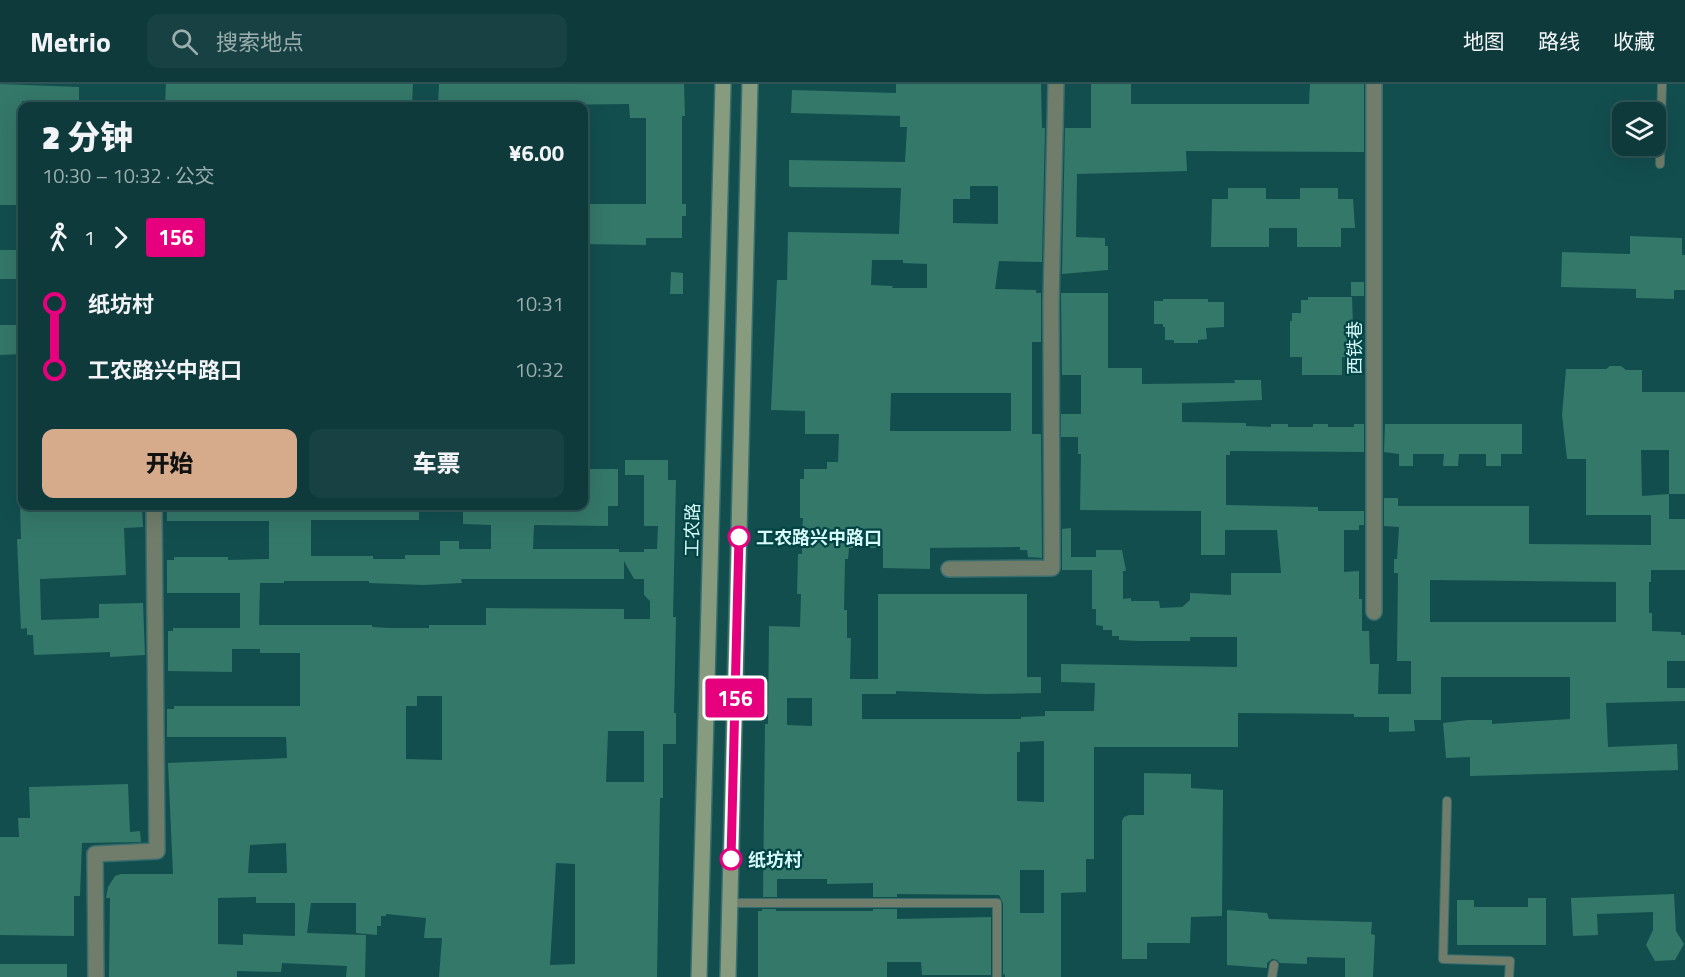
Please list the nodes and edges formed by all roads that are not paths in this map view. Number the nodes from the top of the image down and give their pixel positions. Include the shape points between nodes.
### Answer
1 (723, 84) edge
2 (750, 84) edge
3 (1056, 84) edge
4 (1374, 84) edge
5 (1662, 84) edge
6 (1660, 164) dead end
7 (154, 510) edge
8 (949, 569) dead end
9 (1374, 612) dead end
10 (1447, 801) dead end
11 (730, 903) junction
12 (1274, 966) dead end
13 (96, 977) edge
14 (699, 977) edge
15 (728, 977) edge
16 (997, 977) edge
17 (1272, 977) edge
18 (1509, 977) edge

1 - 14 main road, 工农路
2 - 11 main road
3 - 8 street via 1051,303 1052,568
4 - 9 street, 西铁巷
5 - 6 lane
7 - 13 street via 158,851 95,854
10 - 18 lane via 1443,959 1510,961
11 - 15 main road
11 - 16 lane via 997,903
12 - 17 lane

